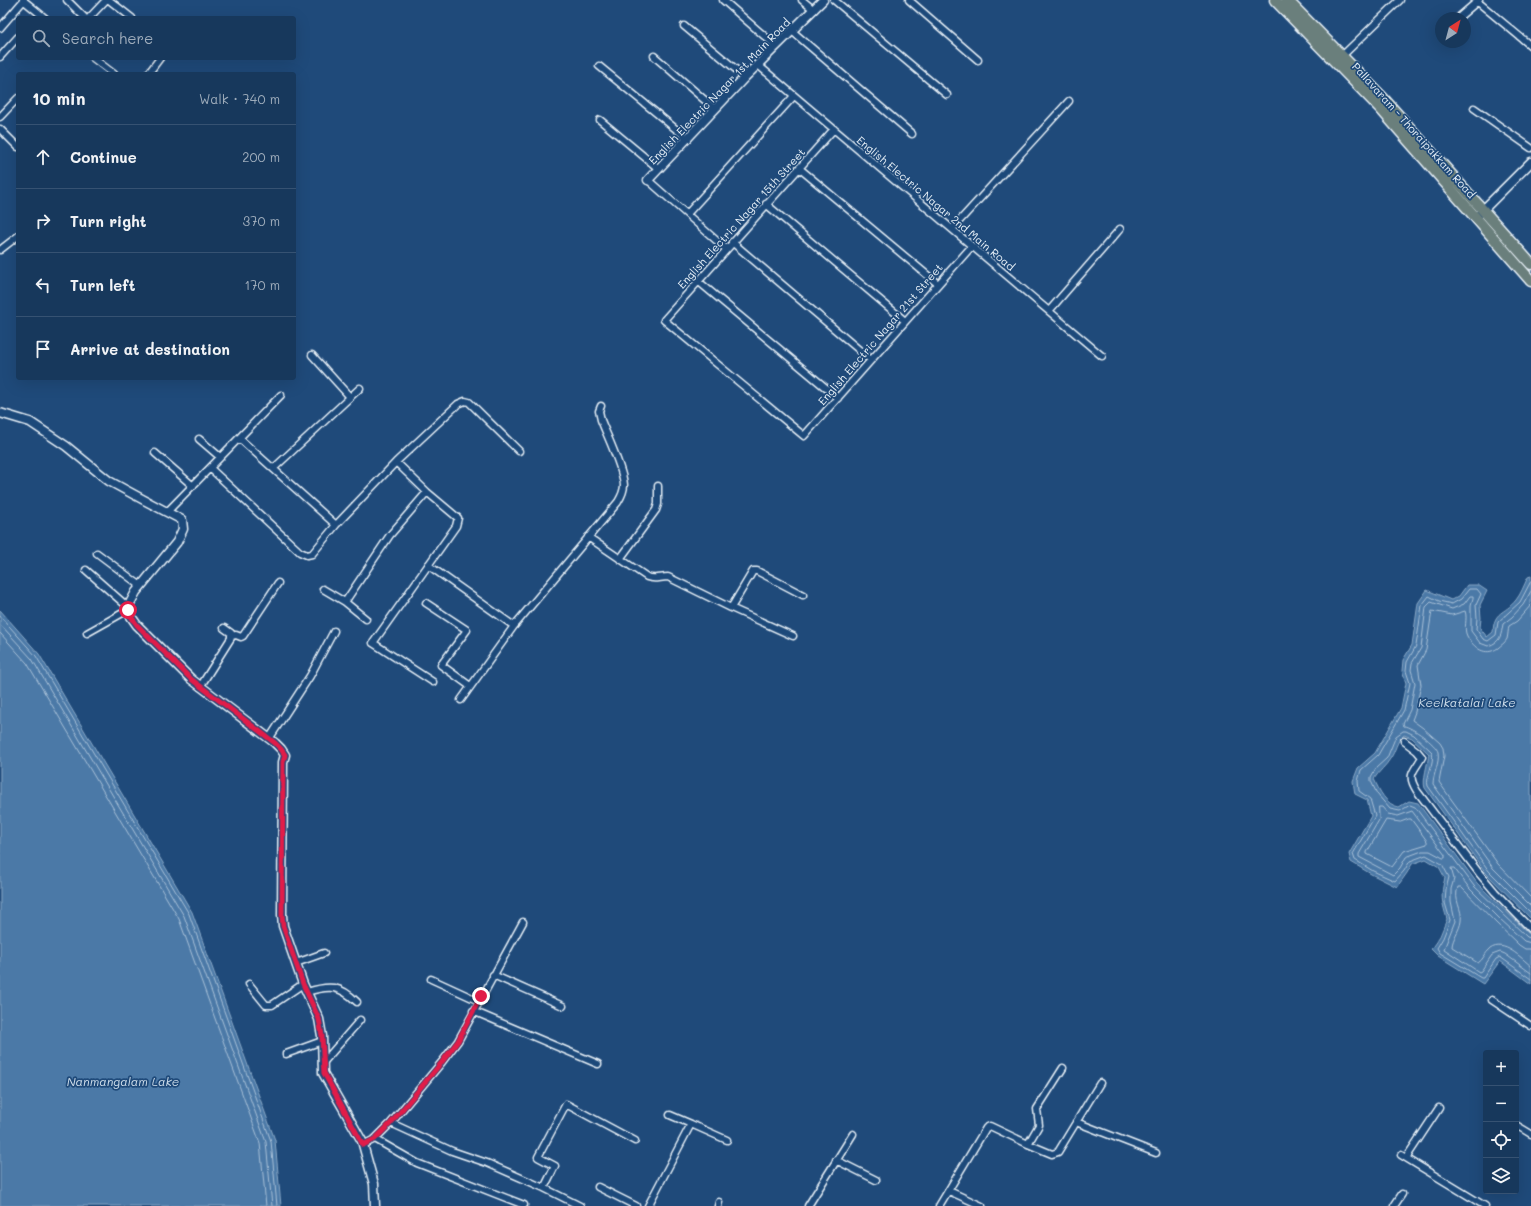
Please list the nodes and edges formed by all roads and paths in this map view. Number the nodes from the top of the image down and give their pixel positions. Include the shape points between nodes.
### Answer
1 (24, 0) edge
2 (67, 0) edge
3 (106, 0) edge
4 (109, 0) edge
5 (723, 0) edge
6 (802, 0) edge
7 (823, 0) edge
8 (834, 0) edge
9 (909, 0) edge
10 (1275, 0) edge
11 (1287, 0) edge
12 (1400, 0) edge
13 (1478, 1) edge
14 (814, 10) junction
15 (1465, 12) edge
16 (39, 16) edge
17 (83, 16) edge
18 (91, 16) edge
19 (129, 16) edge
20 (684, 26) dead end
21 (0, 28) edge
22 (792, 31) junction
23 (16, 39) edge
24 (776, 46) junction
25 (1531, 46) edge
26 (654, 56) dead end
27 (1342, 56) junction
28 (0, 57) edge
29 (96, 60) edge
30 (158, 60) edge
31 (978, 60) dead end
32 (758, 65) junction
33 (599, 66) dead end
34 (111, 72) edge
35 (150, 72) edge
36 (745, 77) junction
37 (947, 95) dead end
38 (794, 96) junction
39 (16, 100) edge
40 (1069, 101) dead end
41 (1474, 108) dead end
42 (715, 109) junction
43 (0, 117) edge
44 (600, 120) dead end
45 (0, 129) edge
46 (834, 129) junction
47 (912, 134) dead end
48 (688, 139) junction
49 (16, 145) edge
50 (1531, 148) edge
51 (1531, 162) edge
52 (659, 168) junction
53 (799, 168) junction
54 (648, 180) joint
55 (766, 204) junction
56 (687, 214) junction
57 (1479, 214) junction
58 (952, 229) junction
59 (1120, 229) dead end
60 (16, 238) edge
61 (732, 242) junction
62 (972, 246) junction
63 (726, 249) junction
64 (0, 250) edge
65 (1531, 264) edge
66 (698, 280) junction
67 (1531, 280) edge
68 (938, 284) junction
69 (1049, 310) junction
70 (905, 322) junction
71 (312, 355) dead end
72 (1102, 356) dead end
73 (871, 360) junction
74 (360, 388) dead end
75 (281, 395) dead end
76 (350, 397) junction
77 (838, 398) junction
78 (601, 406) dead end
79 (0, 413) edge
80 (804, 436) joint
81 (239, 438) junction
82 (199, 439) dead end
83 (518, 451) dead end
84 (155, 453) dead end
85 (220, 457) junction
86 (396, 462) junction
87 (210, 468) junction
88 (274, 468) junction
89 (193, 486) junction
90 (658, 486) dead end
91 (427, 492) junction
92 (167, 512) junction
93 (336, 525) junction
94 (588, 537) junction
95 (97, 553) dead end
96 (620, 559) junction
97 (428, 565) junction
98 (86, 570) dead end
99 (278, 583) dead end
100 (141, 586) junction
101 (323, 589) dead end
102 (803, 595) dead end
103 (345, 602) junction
104 (426, 603) dead end
105 (128, 608) junction
106 (731, 608) junction
107 (366, 619) dead end
108 (514, 626) junction
109 (224, 628) dead end
110 (334, 631) dead end
111 (87, 633) dead end
112 (231, 636) junction
113 (793, 636) dead end
114 (433, 682) dead end
115 (470, 686) junction
116 (200, 687) junction
117 (461, 700) dead end
118 (269, 739) junction
119 (1404, 741) dead end
120 (523, 922) dead end
121 (1531, 928) edge
122 (324, 953) dead end
123 (296, 963) junction
124 (493, 975) junction
125 (431, 979) dead end
126 (249, 984) dead end
127 (303, 984) junction
128 (307, 992) junction
129 (1492, 1000) dead end
130 (479, 1001) junction
131 (357, 1002) dead end
132 (563, 1006) dead end
133 (474, 1011) junction
134 (360, 1020) dead end
135 (1531, 1026) edge
136 (322, 1041) junction
137 (286, 1054) dead end
138 (322, 1064) junction
139 (598, 1064) dead end
140 (1063, 1068) dead end
141 (1100, 1083) dead end
142 (1439, 1108) dead end
143 (670, 1115) dead end
144 (1076, 1122) junction
145 (391, 1123) junction
146 (691, 1124) junction
147 (1519, 1127) edge
148 (853, 1134) dead end
149 (1531, 1134) edge
150 (375, 1139) junction
151 (635, 1140) dead end
152 (727, 1140) dead end
153 (1028, 1144) junction
154 (363, 1145) junction
155 (1156, 1153) dead end
156 (836, 1160) junction
157 (876, 1180) dead end
158 (598, 1187) dead end
159 (544, 1188) junction
160 (949, 1191) junction
161 (1402, 1194) dead end
162 (524, 1205) dead end
163 (375, 1206) edge
164 (580, 1206) edge
165 (636, 1206) edge
166 (648, 1206) edge
167 (808, 1206) edge
168 (939, 1206) edge
169 (982, 1206) edge
170 (1394, 1206) edge
171 (1485, 1206) edge

1 - 16 street
1 - 21 street
2 - 17 street
3 - 18 street
4 - 19 street
5 - 24 street
6 - 14 street
7 - 14 street, English Electric Nagar 1st Main Road
8 - 37 street
9 - 31 street
10 - 57 main road, Pallavaram - Thoraipakkam Road
11 - 27 main road, Pallavaram - Thoraipakkam Road
12 - 27 street
13 - 15 street
13 - 25 street
14 - 22 street, English Electric Nagar 1st Main Road
20 - 36 street
22 - 24 street, English Electric Nagar 1st Main Road
22 - 47 street
23 - 28 street
24 - 32 street, English Electric Nagar 1st Main Road
26 - 42 street
27 - 57 main road, Pallavaram - Thoraipakkam Road via 1383,98
29 - 34 street
30 - 35 street
32 - 36 street, English Electric Nagar 1st Main Road
32 - 38 street, English Electric Nagar 2nd Main Road
33 - 48 street
36 - 42 street, English Electric Nagar 1st Main Road
38 - 46 street, English Electric Nagar 2nd Main Road
38 - 56 street
39 - 43 street
40 - 58 street
41 - 50 street
42 - 48 street, English Electric Nagar 1st Main Road
44 - 52 street
45 - 49 street
46 - 53 street, English Electric Nagar 15th Street
46 - 58 street, English Electric Nagar 2nd Main Road
48 - 52 street, English Electric Nagar 1st Main Road
51 - 57 street
52 - 54 street, English Electric Nagar 1st Main Road
53 - 55 street, English Electric Nagar 15th Street
53 - 68 street
54 - 56 street
55 - 61 street, English Electric Nagar 15th Street
55 - 70 street
56 - 63 street
57 - 65 main road, Pallavaram - Thoraipakkam Road
57 - 67 main road, Pallavaram - Thoraipakkam Road
58 - 62 street, English Electric Nagar 2nd Main Road
59 - 69 street
60 - 64 street
61 - 63 street, English Electric Nagar 15th Street
61 - 73 street
62 - 68 street, English Electric Nagar 21st Street
62 - 69 street, English Electric Nagar 2nd Main Road
63 - 66 street, English Electric Nagar 15th Street
66 - 77 street
66 - 80 street, English Electric Nagar 15th Street via 664,320
68 - 70 street, English Electric Nagar 21st Street
69 - 72 street, English Electric Nagar 2nd Main Road
70 - 73 street, English Electric Nagar 21st Street
71 - 76 street
73 - 77 street, English Electric Nagar 21st Street
74 - 76 street
75 - 81 street
76 - 88 street
77 - 80 street, English Electric Nagar 21st Street
78 - 94 street via 601,420 624,485 618,502
79 - 92 street via 30,422 66,446 109,481
81 - 85 street
81 - 88 street
82 - 85 street
83 - 86 street via 466,401 458,404
84 - 89 street
85 - 87 street
86 - 91 street
86 - 93 street
87 - 89 street
87 - 93 street via 300,552 312,554
88 - 93 street
89 - 92 street
90 - 96 street via 656,510
91 - 97 street via 458,518 456,526
91 - 103 street via 390,535
92 - 100 street via 182,520 183,529 176,542
94 - 96 street
94 - 108 street
95 - 100 street
96 - 106 street via 652,579 668,577
97 - 108 street
97 - 114 street via 373,643
98 - 105 street
99 - 112 street via 244,636
100 - 105 street
101 - 103 street
102 - 106 street via 757,570 753,571
103 - 107 street
104 - 115 street via 467,630 441,665
105 - 111 street
105 - 116 street via 137,625
106 - 113 street
108 - 115 street
109 - 112 street
110 - 118 street via 310,676
112 - 116 street
115 - 117 street
116 - 118 street
118 - 123 street via 285,755 282,915 283,926
119 - 121 street via 1422,757 1410,777 1416,790 1478,873
120 - 124 street
122 - 123 street
123 - 127 street
124 - 130 street
124 - 132 street
125 - 130 street
126 - 127 street via 266,1005 272,1005
127 - 128 street
128 - 131 street via 322,987 334,987 348,993
128 - 136 street via 319,1019
129 - 135 street
130 - 133 street
133 - 139 street
133 - 145 street via 458,1041
134 - 138 street
136 - 137 street
136 - 138 street
138 - 154 street via 324,1073
140 - 153 street via 1037,1109 1039,1125
141 - 144 street
142 - 171 street via 1404,1156
143 - 146 street
144 - 153 street via 1055,1154
144 - 155 street
145 - 150 street
145 - 159 street
146 - 152 street
146 - 166 street
147 - 149 street
148 - 156 street
150 - 154 street
150 - 162 street via 417,1163
151 - 159 street via 566,1104 538,1157 555,1166
153 - 160 street via 990,1126 986,1128
154 - 163 street via 374,1184
156 - 157 street
156 - 167 street
158 - 165 street
159 - 164 street
160 - 168 street
160 - 169 street
161 - 170 street

